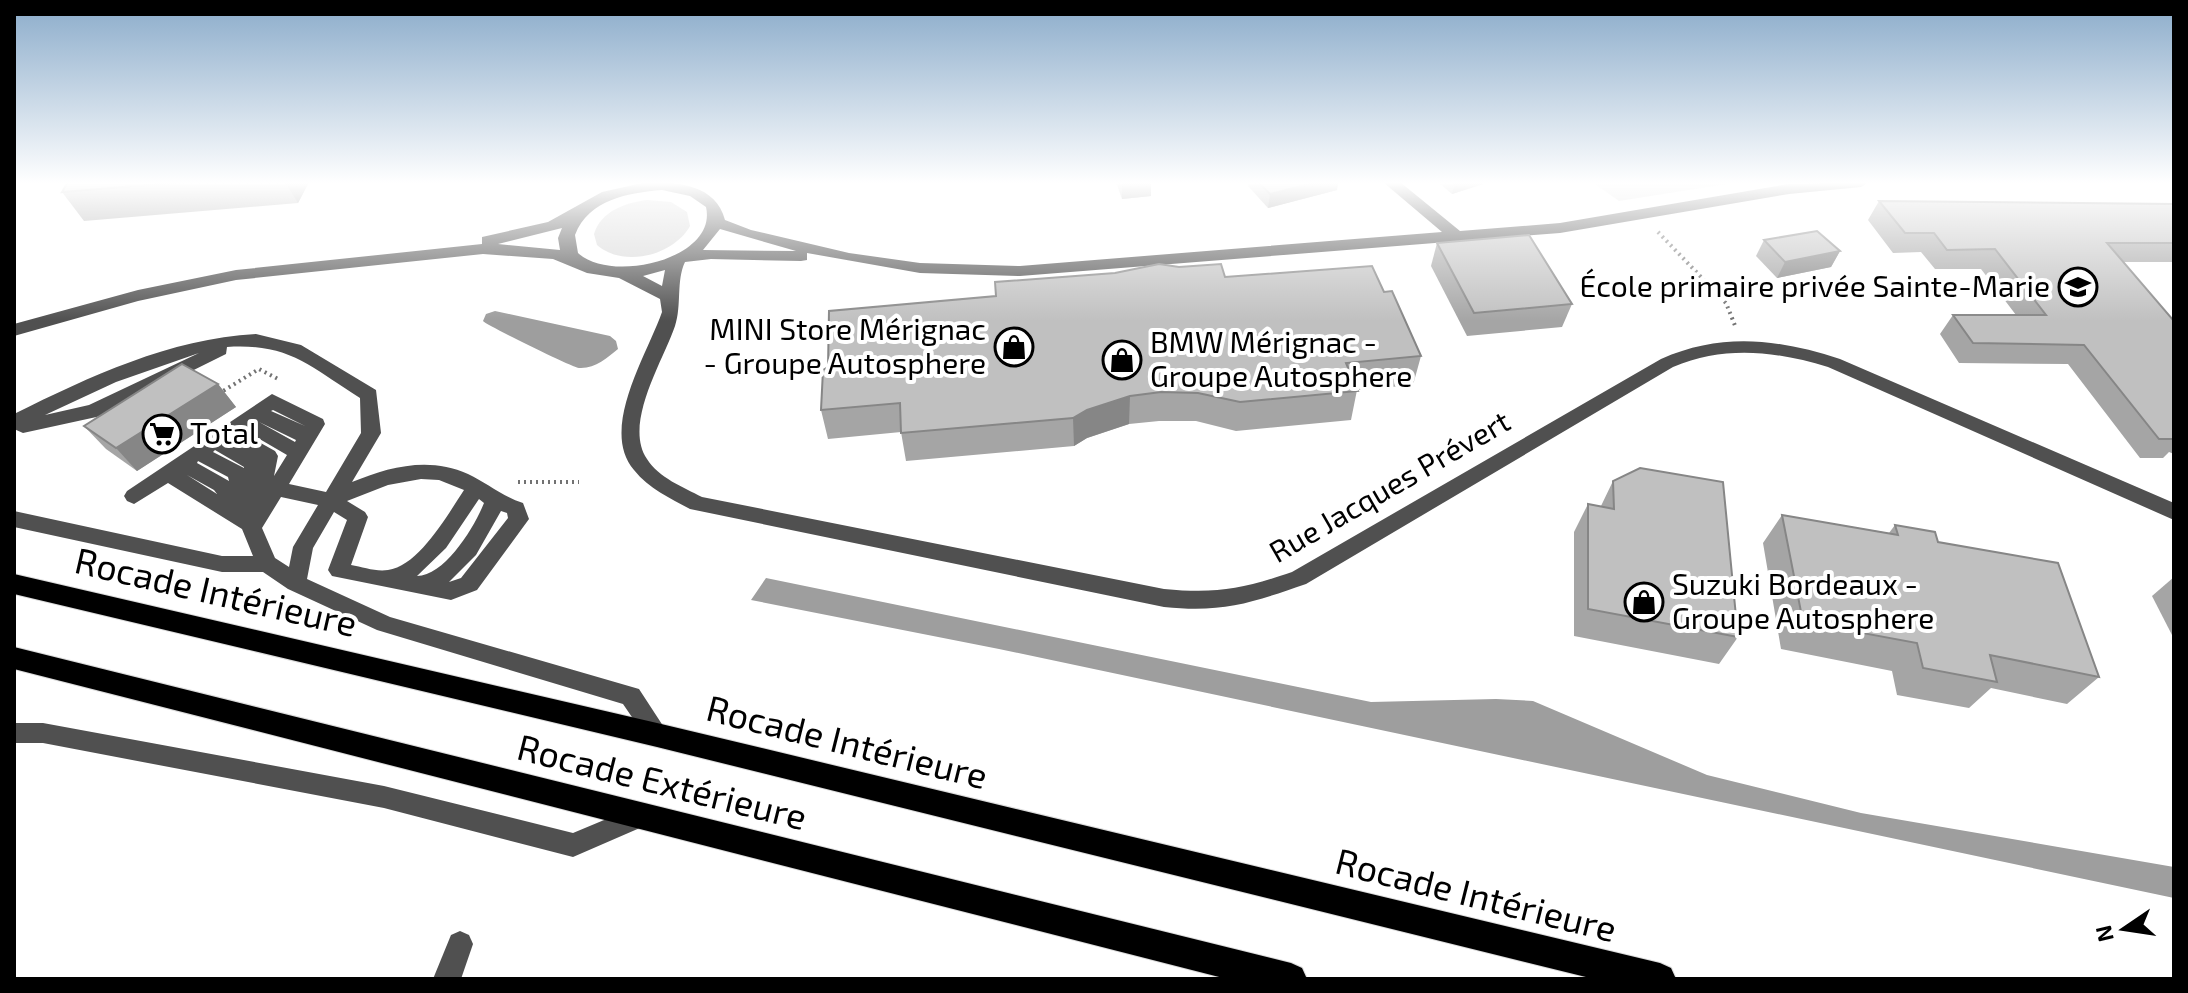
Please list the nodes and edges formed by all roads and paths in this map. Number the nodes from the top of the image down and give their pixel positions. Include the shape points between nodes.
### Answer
1 (543, 228) edge
2 (569, 228) edge
3 (714, 228) edge
4 (732, 228) edge
5 (1447, 228) edge
6 (1556, 228) edge
7 (1656, 228) edge
8 (1456, 236) junction
9 (433, 253) junction
10 (849, 258) junction
11 (576, 260) junction
12 (679, 262) junction
13 (625, 274) junction
14 (668, 296) junction
15 (14, 330) edge
16 (1743, 344) junction
17 (280, 381) dead end
18 (214, 386) edge
19 (14, 425) edge
20 (235, 426) junction
21 (302, 445) junction
22 (182, 463) junction
23 (476, 487) junction
24 (276, 488) junction
25 (134, 496) dead end
26 (330, 500) junction
27 (2174, 512) edge
28 (14, 519) edge
29 (253, 526) junction
30 (267, 564) junction
31 (388, 579) junction
32 (296, 583) junction
33 (14, 584) edge
34 (14, 658) edge
35 (14, 733) edge
36 (657, 735) junction
37 (640, 816) junction
38 (460, 944) dead end
39 (447, 979) edge
40 (1291, 979) edge
41 (1660, 979) edge

1 - 9 street
2 - 11 street via 567,249
3 - 12 street via 700,248
4 - 10 street
5 - 8 street
6 - 8 street
7 - 16 path via 1726,303
8 - 10 street via 1020,271 920,268
9 - 11 street via 514,250
9 - 15 street via 216,279
10 - 12 street via 711,254
11 - 13 street
12 - 13 street
12 - 14 street, Rue Jacques Prévert
13 - 14 street
14 - 16 street, Rue Jacques Prévert via 669,320 631,410 628,436 638,464 665,490 697,504 1130,592 1205,602 1243,597 1299,578 1667,363 1703,348
16 - 27 street, Rue Jacques Prévert via 1834,363
17 - 18 path via 259,369 223,391
19 - 26 street via 89,386 174,352 259,340 285,345 369,395 371,433
20 - 21 street
20 - 21 street via 272,401 316,424
20 - 22 street
20 - 29 street via 254,464
21 - 24 street
22 - 25 street
22 - 29 street
22 - 29 street via 237,473
23 - 26 street via 433,470 410,471
23 - 31 street via 413,571
23 - 31 street via 516,508 519,519 469,584 451,591
24 - 26 street
24 - 29 street
26 - 31 street via 358,517 339,570
26 - 32 street via 303,547
28 - 30 street via 222,564
29 - 30 street
30 - 32 street
32 - 36 street via 385,624 631,696
33 - 36 highway, Rocade Intérieure
34 - 37 highway, Rocade Extérieure
35 - 37 street via 56,735 384,797 573,845
36 - 41 highway, Rocade Intérieure
37 - 40 highway, Rocade Extérieure
38 - 39 street

